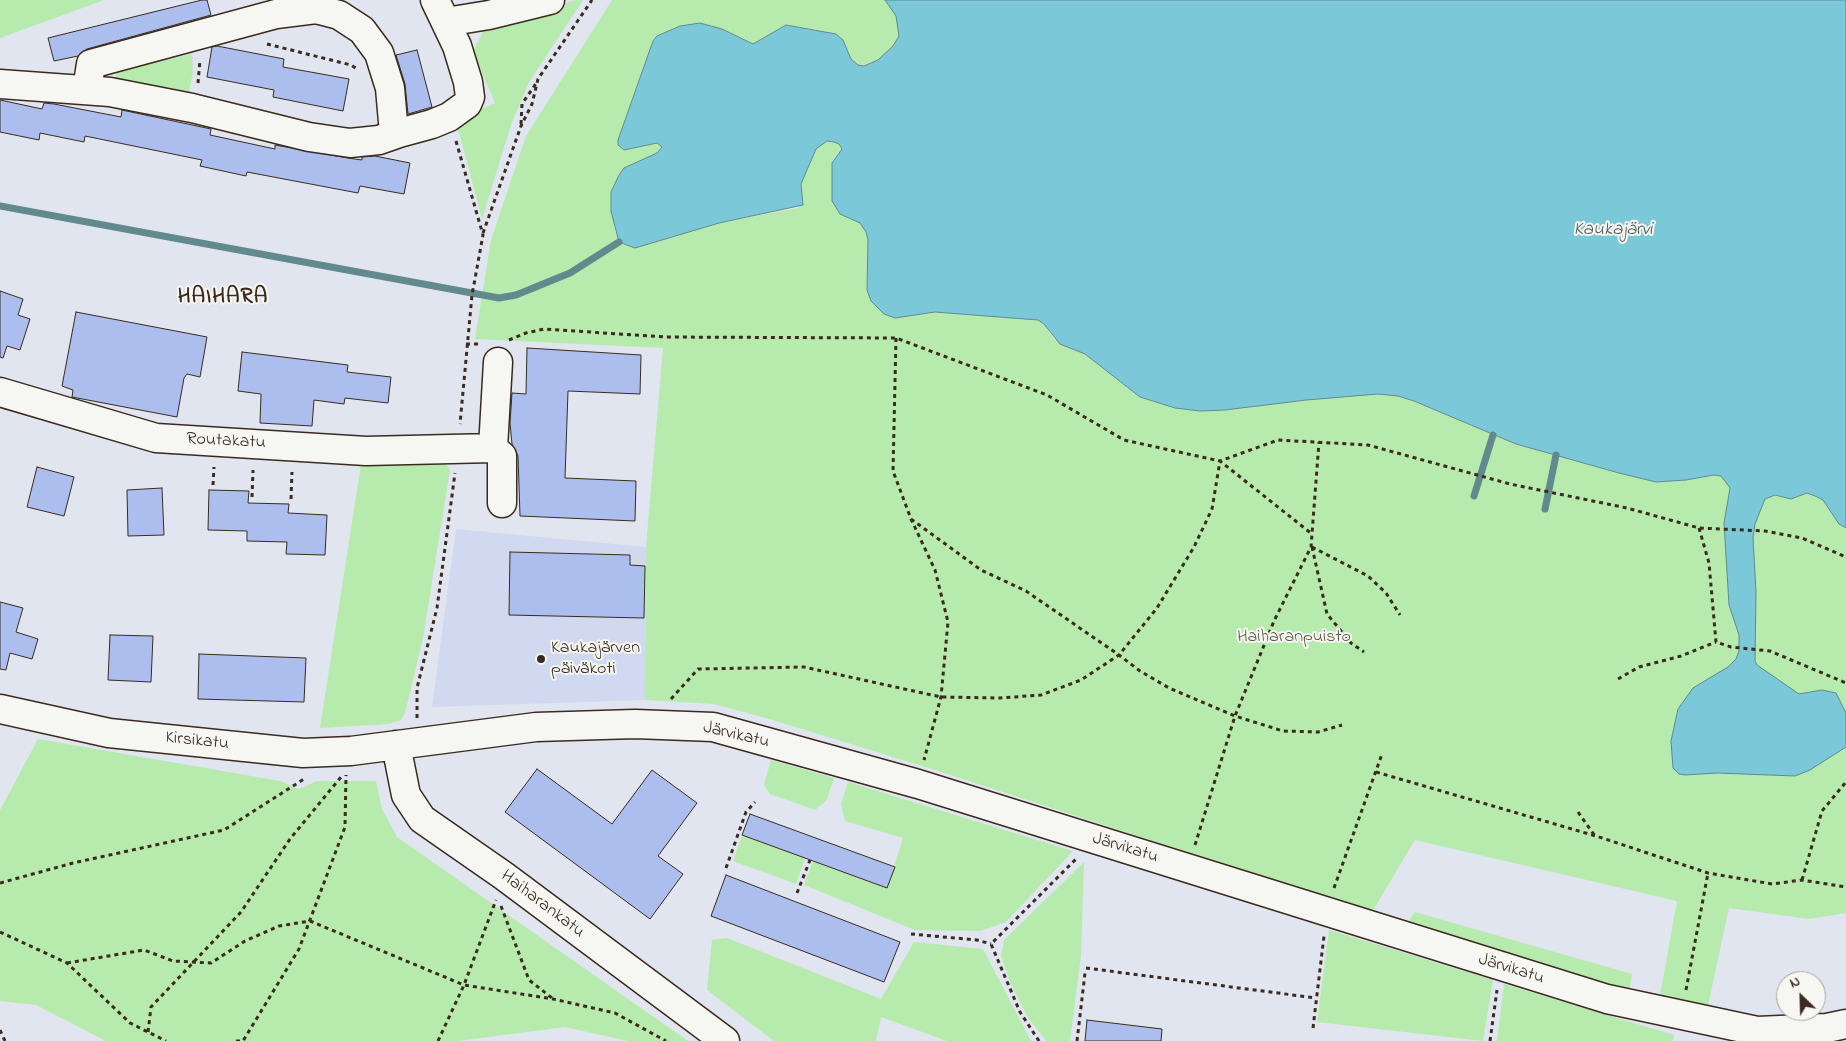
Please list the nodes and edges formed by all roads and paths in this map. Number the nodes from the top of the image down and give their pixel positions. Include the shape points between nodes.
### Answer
1 (550, 0) edge
2 (592, 0) edge
3 (441, 11) edge
4 (202, 34) junction
5 (258, 42) dead end
6 (359, 70) dead end
7 (538, 79) junction
8 (0, 84) edge
9 (87, 90) junction
10 (192, 108) junction
11 (449, 117) junction
12 (521, 126) junction
13 (399, 133) junction
14 (483, 235) junction
15 (896, 338) junction
16 (466, 344) junction
17 (498, 349) junction
18 (0, 392) edge
19 (1319, 442) junction
20 (493, 448) junction
21 (458, 450) junction
22 (1220, 461) junction
23 (502, 502) dead end
24 (911, 519) junction
25 (1699, 528) junction
26 (1312, 534) junction
27 (1311, 547) junction
28 (1846, 557) edge
29 (1400, 614) dead end
30 (1716, 642) junction
31 (1364, 652) dead end
32 (1119, 655) junction
33 (1618, 679) dead end
34 (1846, 684) edge
35 (940, 696) junction
36 (666, 705) dead end
37 (0, 709) edge
38 (1235, 716) junction
39 (417, 724) dead end
40 (1342, 725) dead end
41 (396, 745) junction
42 (1382, 754) dead end
43 (1376, 772) junction
44 (310, 775) dead end
45 (1846, 782) edge
46 (918, 784) junction
47 (755, 802) dead end
48 (1578, 812) dead end
49 (1596, 836) junction
50 (1077, 858) dead end
51 (810, 860) dead end
52 (726, 868) dead end
53 (1187, 869) junction
54 (1708, 873) junction
55 (1802, 880) junction
56 (0, 883) edge
57 (1846, 887) edge
58 (797, 893) dead end
59 (310, 921) junction
60 (1325, 922) junction
61 (0, 932) edge
62 (911, 934) dead end
63 (991, 944) junction
64 (67, 963) junction
65 (194, 963) junction
66 (1086, 968) dead end
67 (1085, 973) dead end
68 (464, 986) junction
69 (1496, 995) dead end
70 (553, 998) junction
71 (1316, 998) junction
72 (1681, 1017) junction
73 (1846, 1024) edge
74 (1312, 1028) dead end
75 (0, 1030) edge
76 (148, 1032) junction
77 (6, 1041) edge
78 (166, 1041) edge
79 (236, 1041) edge
80 (244, 1041) edge
81 (438, 1041) edge
82 (666, 1041) edge
83 (725, 1041) edge
84 (1039, 1041) edge
85 (1077, 1041) edge
86 (1490, 1041) edge

1 - 3 street via 489,15
2 - 7 path
3 - 11 street via 457,46 470,90 467,104
4 - 9 street via 91,64
4 - 10 path
4 - 13 street via 276,14 316,9 339,15 362,30 379,53 390,88 393,122
5 - 6 path via 351,65
7 - 12 path via 532,104
7 - 12 path via 522,104
8 - 9 street
9 - 10 street
10 - 13 street via 309,137 350,143 379,140
11 - 13 street
11 - 14 path
12 - 14 path
14 - 16 path
15 - 17 path via 665,337 544,329 526,333
15 - 22 path via 1047,395 1124,440
15 - 24 path via 893,471
16 - 17 path
16 - 21 path
17 - 20 street
18 - 21 street, Routakatu via 156,438 366,451
19 - 22 path via 1278,440
19 - 25 path via 1368,445 1476,475 1627,508
19 - 26 path
20 - 21 street, Routakatu
20 - 23 street via 502,456
21 - 39 path via 437,608 416,688
22 - 26 path
22 - 32 path via 1212,509 1194,547 1157,608
24 - 32 path via 981,570 1026,591
24 - 35 path via 935,570 948,622
25 - 28 path via 1765,531 1802,538
25 - 30 path via 1709,563
26 - 27 path
27 - 29 path via 1368,576 1386,592
27 - 31 path via 1327,614 1351,643
27 - 38 path via 1274,620
30 - 33 path via 1639,667
30 - 34 path via 1731,647 1761,649
32 - 35 path via 1081,680 1041,695 1000,698
32 - 38 path via 1140,672 1169,688
35 - 36 path via 804,667 698,669
35 - 46 path
37 - 41 street, Kirsikatu via 109,733 303,752 351,751
38 - 40 path via 1283,731 1318,732
38 - 53 path
41 - 46 street, Järvikatu via 536,727 635,724 713,727
41 - 83 street, Haiharankatu via 406,795 422,819
42 - 43 path
43 - 49 path
43 - 60 path
44 - 56 path via 224,830 73,863
45 - 55 path via 1822,811
46 - 53 street, Järvikatu
47 - 52 path via 746,812
48 - 49 path
49 - 54 path
50 - 63 path
51 - 58 path
53 - 60 street, Järvikatu
54 - 55 path via 1772,884
54 - 72 path
55 - 57 path
59 - 65 path via 279,926 245,941 211,964
59 - 65 path via 345,827 346,771 290,839 241,912
59 - 68 path
59 - 80 path via 299,949
60 - 71 path
60 - 72 street, Järvikatu
61 - 64 path
62 - 63 path
63 - 84 path via 1020,1012
64 - 65 path via 144,950 173,961
64 - 76 path via 130,1023
65 - 76 path via 151,1007
66 - 71 path
67 - 85 path
68 - 70 path
68 - 70 path via 497,896 529,980
68 - 81 path
69 - 86 path
70 - 82 path via 615,1013
71 - 74 path
72 - 73 street, Järvikatu via 1757,1031 1828,1028
75 - 77 path
76 - 78 path
79 - 80 path

